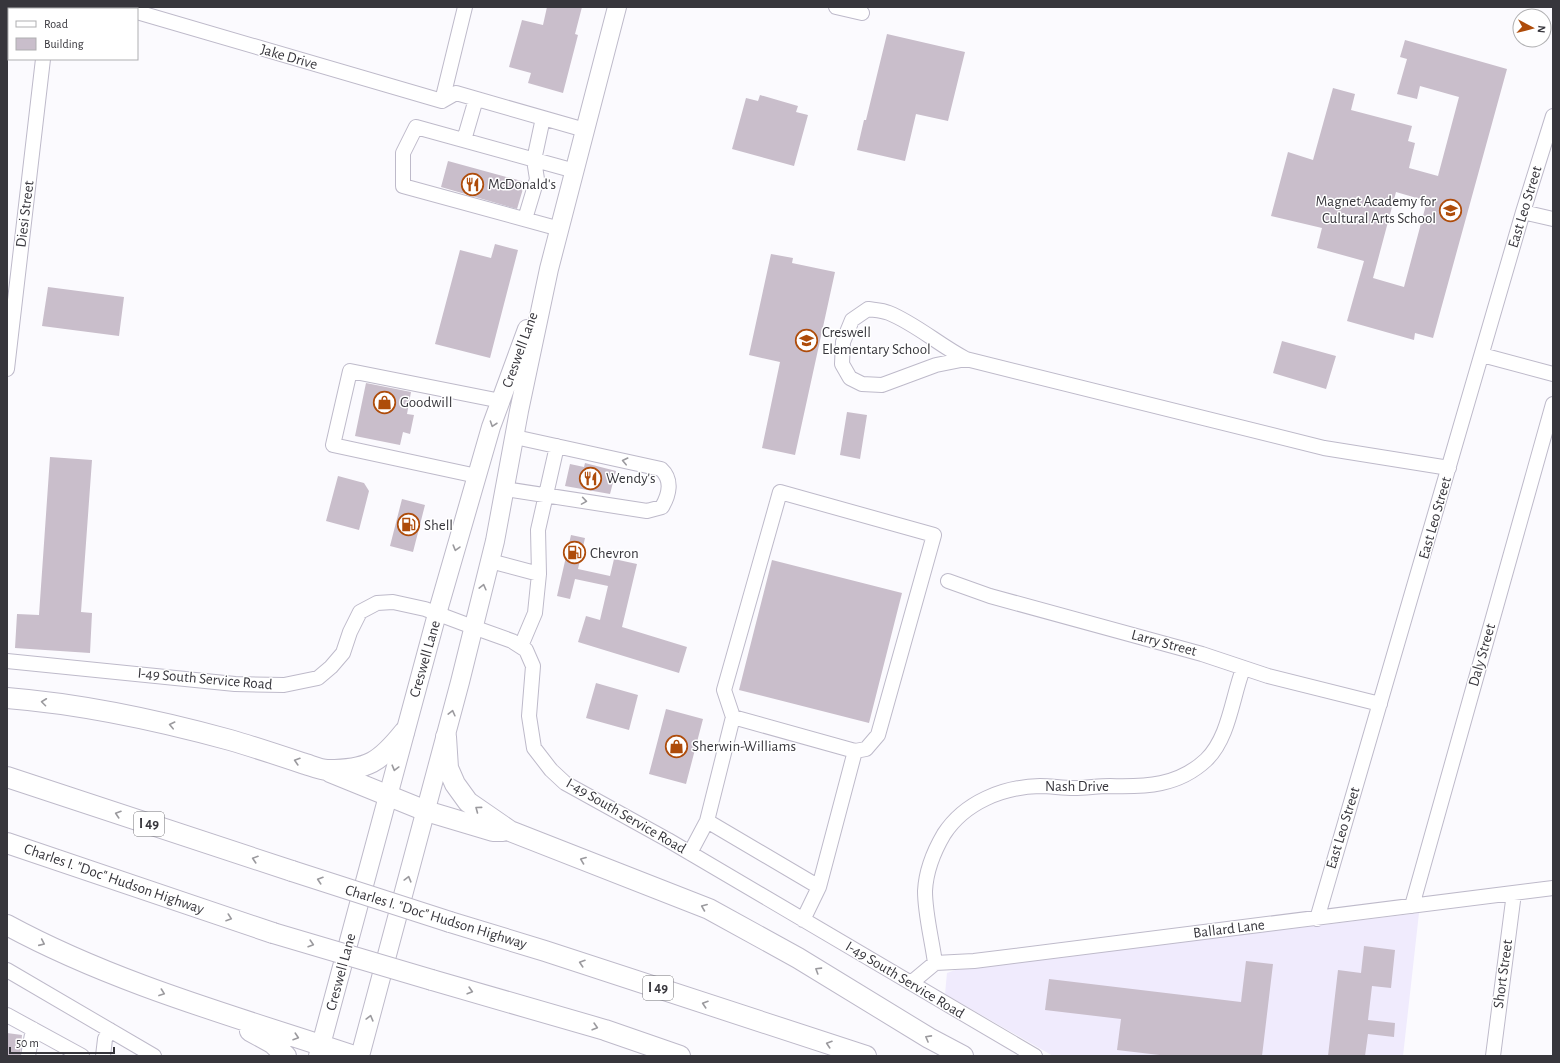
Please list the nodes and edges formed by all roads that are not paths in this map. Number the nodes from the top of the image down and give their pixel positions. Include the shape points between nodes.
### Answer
1 (465, 7) edge
2 (617, 7) edge
3 (836, 7) edge
4 (138, 12) edge
5 (862, 13) dead end
6 (43, 60) edge
7 (476, 99) junction
8 (442, 101) junction
9 (1553, 116) edge
10 (543, 118) junction
11 (585, 130) junction
12 (464, 140) junction
13 (534, 160) junction
14 (575, 171) junction
15 (1523, 212) junction
16 (525, 219) junction
17 (1553, 219) edge
18 (560, 229) junction
19 (14, 257) edge
20 (549, 269) junction
21 (1482, 355) junction
22 (966, 359) junction
23 (7, 369) edge
24 (1553, 374) edge
25 (501, 401) junction
26 (1553, 404) edge
27 (515, 437) junction
28 (557, 446) junction
29 (1449, 468) junction
30 (477, 476) junction
31 (505, 489) junction
32 (546, 495) junction
33 (490, 561) junction
34 (539, 574) junction
35 (948, 581) dead end
36 (437, 614) junction
37 (473, 627) junction
38 (521, 646) junction
39 (7, 660) edge
40 (1243, 669) junction
41 (7, 698) edge
42 (1380, 704) junction
43 (733, 717) junction
44 (404, 732) junction
45 (446, 737) junction
46 (855, 751) junction
47 (326, 770) junction
48 (7, 777) edge
49 (388, 796) junction
50 (426, 811) junction
51 (707, 821) junction
52 (510, 831) junction
53 (7, 842) edge
54 (690, 853) junction
55 (819, 887) junction
56 (1553, 888) edge
57 (1514, 893) junction
58 (1412, 906) junction
59 (1316, 919) junction
60 (804, 920) junction
61 (7, 925) edge
62 (935, 963) junction
63 (7, 970) edge
64 (911, 983) junction
65 (206, 1008) junction
66 (7, 1015) edge
67 (33, 1029) junction
68 (110, 1030) junction
69 (320, 1051) edge
70 (77, 1055) edge
71 (28, 1056) edge
72 (103, 1056) edge
73 (154, 1056) edge
74 (286, 1056) edge
75 (354, 1056) edge
76 (360, 1056) edge
77 (680, 1056) edge
78 (866, 1056) edge
79 (963, 1056) edge
80 (1035, 1056) edge
81 (1493, 1056) edge

1 - 8 street
2 - 11 main road, Creswell Lane
3 - 5 street
4 - 8 street, Jake Drive
6 - 19 street, Diesi Street
7 - 8 street via 456,93
7 - 10 street
7 - 12 street
9 - 15 street, East Leo Street
10 - 11 street
10 - 13 street
11 - 14 main road, Creswell Lane
12 - 13 street
12 - 16 street via 416,127 403,154 403,186
13 - 14 street
13 - 16 street via 537,178
14 - 18 main road, Creswell Lane
15 - 17 street
15 - 21 street, East Leo Street
16 - 18 street
18 - 20 main road, Creswell Lane
19 - 23 street, Diesi Street
20 - 25 main road, Creswell Lane
20 - 27 main road, Creswell Lane
21 - 24 street
21 - 29 street, East Leo Street
22 - 22 street via 936,366 882,385 862,384 850,378 842,364 843,342 852,320 868,309 887,312 905,321 946,349
22 - 29 street via 1324,448
25 -> 30 main road, Creswell Lane
25 - 30 street via 350,371 333,445
26 - 58 street, Daly Street
27 - 28 street
27 - 31 main road, Creswell Lane
28 - 32 street
32 -> 28 street via 648,511 662,507 670,486 666,474 661,469
29 - 42 street, East Leo Street
30 -> 36 main road, Creswell Lane
31 - 32 street
31 - 33 main road, Creswell Lane
32 - 34 street via 538,530
33 - 34 street
37 -> 33 main road, Creswell Lane
34 - 38 street via 536,613
35 - 40 street, Larry Street via 990,596 1202,654
36 - 37 street, I-49 South Service Road
36 - 39 street, I-49 South Service Road via 394,602 377,603 360,612 343,653 332,667 318,678 284,686 235,684
36 - 44 main road, Creswell Lane
37 - 38 street, I-49 South Service Road
45 -> 37 main road, Creswell Lane
38 - 54 street, I-49 South Service Road via 526,650 533,666 529,716 534,748 551,770 565,783
40 - 42 street, Larry Street
40 - 62 street, Nash Drive via 1218,745 1202,763 1178,779 1143,787 1040,786 1007,791 986,798 962,814 949,827 932,858 925,892
47 -> 41 highway via 231,740 134,716
42 - 59 street, East Leo Street
43 - 46 street
43 - 46 street via 724,690 780,492 934,535 878,734 866,749
43 - 51 street
44 - 47 highway via 376,762 356,768
44 -> 49 main road, Creswell Lane
45 - 50 main road, Creswell Lane
52 -> 45 highway via 468,802 455,784 448,768
46 - 55 street
47 - 49 highway
78 -> 48 highway, Charles I. "Doc" Hudson Highway / I 49, bridge
49 - 50 highway
49 - 69 main road, Creswell Lane
50 - 52 highway via 493,831
76 -> 50 main road, Creswell Lane
51 - 54 street
51 - 55 street
79 -> 52 highway via 798,958 709,909
53 -> 77 highway, Charles I. "Doc" Hudson Highway, bridge via 273,933 605,1030
54 - 60 street, I-49 South Service Road
55 - 60 street
56 - 57 street, Ballard Lane
57 - 58 street, Ballard Lane
57 - 81 street, Short Street
58 - 59 street, Ballard Lane
59 - 62 street, Ballard Lane via 974,961
60 - 64 street, I-49 South Service Road
61 -> 65 highway via 92,965
62 - 64 street
63 - 68 street
64 - 80 street, I-49 South Service Road
65 -> 69 highway
65 - 74 highway via 272,1043
66 - 67 street
67 - 70 street
67 - 71 street
68 - 72 street via 105,1039
68 - 73 street
69 - 75 highway

